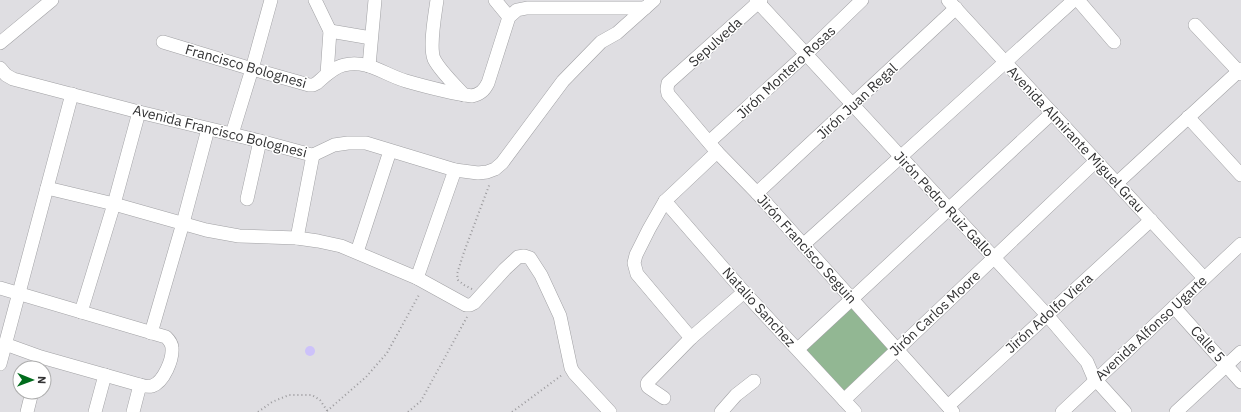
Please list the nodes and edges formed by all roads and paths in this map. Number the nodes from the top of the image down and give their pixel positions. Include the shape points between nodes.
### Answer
1 (52, 0) edge
2 (271, 0) edge
3 (314, 0) edge
4 (375, 0) edge
5 (437, 0) edge
6 (495, 0) edge
7 (862, 0) edge
8 (1074, 0) edge
9 (1078, 0) edge
10 (759, 1) edge
11 (650, 4) edge
12 (952, 4) edge
13 (509, 17) junction
14 (1195, 25) dead end
15 (330, 31) junction
16 (371, 38) junction
17 (0, 42) edge
18 (163, 42) dead end
19 (1114, 42) dead end
20 (806, 54) junction
21 (1006, 62) junction
22 (369, 66) junction
23 (0, 68) edge
24 (252, 69) junction
25 (1240, 71) edge
26 (328, 74) junction
27 (668, 83) joint
28 (72, 94) junction
29 (464, 95) junction
30 (853, 104) junction
31 (140, 112) junction
32 (1052, 113) junction
33 (1188, 118) junction
34 (208, 128) junction
35 (232, 134) junction
36 (260, 141) junction
37 (713, 147) junction
38 (390, 151) junction
39 (312, 154) junction
40 (901, 157) junction
41 (1096, 161) junction
42 (495, 169) junction
43 (455, 170) junction
44 (1241, 175) edge
45 (1117, 183) junction
46 (47, 188) junction
47 (757, 193) junction
48 (248, 200) dead end
49 (665, 200) junction
50 (114, 204) junction
51 (949, 208) junction
52 (1151, 220) junction
53 (183, 223) junction
54 (297, 238) junction
55 (1241, 244) edge
56 (803, 245) junction
57 (357, 252) junction
58 (994, 258) junction
59 (1204, 278) junction
60 (422, 280) junction
61 (0, 288) edge
62 (744, 292) junction
63 (19, 294) junction
64 (478, 298) junction
65 (852, 299) junction
66 (1174, 307) junction
67 (81, 312) junction
68 (1047, 315) junction
69 (151, 333) junction
70 (691, 338) junction
71 (5, 344) junction
72 (798, 349) junction
73 (897, 350) junction
74 (1241, 352) edge
75 (35, 360) edge
76 (0, 364) edge
77 (52, 365) edge
78 (1226, 365) junction
79 (571, 368) junction
80 (105, 375) junction
81 (1096, 380) junction
82 (754, 381) dead end
83 (1241, 382) edge
84 (140, 385) junction
85 (664, 398) dead end
86 (30, 400) edge
87 (844, 400) junction
88 (950, 409) edge
89 (327, 411) edge
90 (27, 412) edge
91 (95, 412) edge
92 (133, 412) edge
93 (258, 412) edge
94 (408, 412) edge
95 (512, 412) edge
96 (610, 412) edge
97 (721, 412) edge
98 (856, 412) edge
99 (1062, 412) edge
100 (1125, 412) edge
101 (1176, 412) edge

1 - 17 street
2 - 24 street
3 - 15 street
4 - 16 street
5 - 29 street via 432,49 434,57
6 - 13 street
7 - 20 street, Jirón Montero Rosas
8 - 21 street
9 - 19 street
10 - 20 street, Jirón Pedro Ruiz Gallo
10 - 27 street, Sepulveda
11 - 13 street via 527,8 517,10
11 - 42 street via 617,33 600,42 572,70
12 - 21 street, Avenida Almirante Miguel Grau
12 - 30 street, Jirón Juan Regal
13 - 29 street, Francisco Bolognesi via 485,90 472,96
14 - 25 street
15 - 16 street
15 - 26 street
16 - 22 street
18 - 24 street, Francisco Bolognesi
20 - 30 street, Jirón Pedro Ruiz Gallo
20 - 37 street, Jirón Montero Rosas
21 - 32 street, Avenida Almirante Miguel Grau
21 - 40 street
22 - 26 street, Francisco Bolognesi via 345,64
22 - 29 street, Francisco Bolognesi via 405,81
23 - 28 street, Avenida Francisco Bolognesi via 13,79
24 - 26 street, Francisco Bolognesi via 309,85 313,85
24 - 35 street
25 - 33 street
27 - 37 street, Jirón Francisco Seguin via 668,94
28 - 31 street, Avenida Francisco Bolognesi
28 - 46 street
30 - 40 street, Jirón Pedro Ruiz Gallo
30 - 47 street, Jirón Juan Regal
31 - 34 street, Avenida Francisco Bolognesi
31 - 50 street
32 - 41 street, Avenida Almirante Miguel Grau
32 - 51 street
33 - 44 street
33 - 45 street
34 - 35 street, Avenida Francisco Bolognesi
34 - 53 street
35 - 36 street, Avenida Francisco Bolognesi
36 - 39 street, Avenida Francisco Bolognesi
36 - 48 street
37 - 47 street, Jirón Francisco Seguin
37 - 49 street, Jirón Montero Rosas
38 - 39 street, Avenida Francisco Bolognesi via 366,143 348,143 334,145
38 - 43 street, Avenida Francisco Bolognesi
38 - 57 street
39 - 54 street
40 - 51 street, Jirón Pedro Ruiz Gallo
40 - 56 street
41 - 45 street, Avenida Almirante Miguel Grau
41 - 58 street, Jirón Carlos Moore
42 - 43 street, Avenida Francisco Bolognesi via 478,173
42 - 64 path via 457,274 458,280
43 - 60 street
45 - 52 street, Avenida Almirante Miguel Grau
46 - 50 street
46 - 63 street
47 - 56 street, Jirón Francisco Seguin
49 - 62 street, Natalio Sanchez
49 - 70 street, Jirón Montero Rosas via 636,255 635,269
50 - 53 street
50 - 67 street
51 - 58 street, Jirón Pedro Ruiz Gallo
51 - 65 street
52 - 59 street, Avenida Almirante Miguel Grau
52 - 68 street, Jirón Adolfo Viera
53 - 54 street via 221,234
53 - 69 street
54 - 57 street via 341,246
55 - 59 street, Avenida Alfonso Ugarte
56 - 65 street, Jirón Francisco Seguin
57 - 60 street
58 - 68 street, Jirón Pedro Ruiz Gallo
58 - 73 street, Jirón Carlos Moore
59 - 66 street, Avenida Alfonso Ugarte
60 - 64 street via 462,303 470,305
60 - 89 path via 387,353 366,377
61 - 63 street
62 - 70 street
62 - 72 street, Natalio Sanchez
63 - 67 street
63 - 71 street
64 - 79 street via 518,257 530,258 560,316
64 - 94 path via 422,401
65 - 72 street
65 - 73 street, Jirón Francisco Seguin
66 - 78 street, Calle 5
66 - 81 street, Avenida Alfonso Ugarte
67 - 69 street
68 - 81 street, Jirón Pedro Ruiz Gallo via 1087,362
68 - 88 street, Jirón Adolfo Viera
69 - 84 street via 170,340 171,359 158,382 149,387
70 - 85 street via 647,384
71 - 75 street
71 - 76 street
72 - 87 street, Natalio Sanchez
73 - 87 street, Jirón Carlos Moore
73 - 88 street, Jirón Francisco Seguin
74 - 78 street
77 - 80 street
78 - 83 street, Calle 5
78 - 101 street
79 - 95 path
79 - 96 street
80 - 84 street
80 - 91 street
81 - 99 street, Avenida Alfonso Ugarte
81 - 100 street, Jirón Pedro Ruiz Gallo
82 - 97 street via 736,395
84 - 92 street
86 - 90 street
87 - 98 street, Natalio Sanchez
89 - 93 path via 320,400 312,395 289,395 272,402

